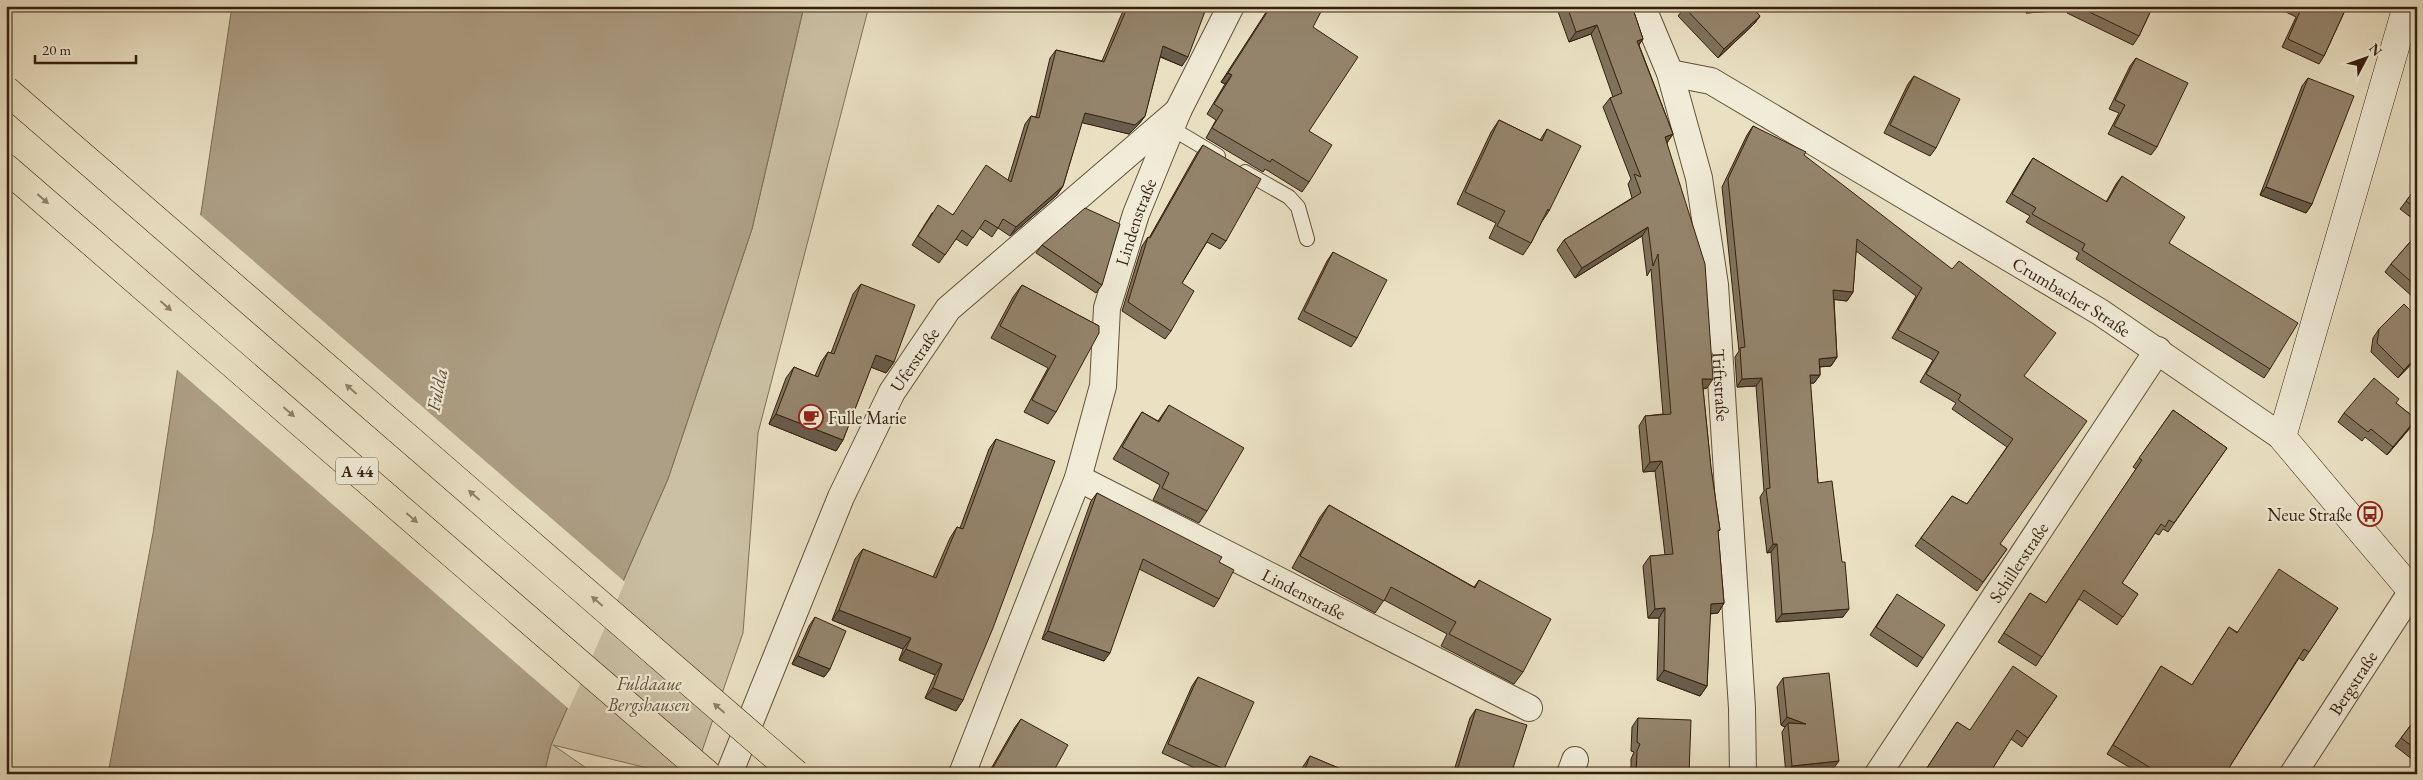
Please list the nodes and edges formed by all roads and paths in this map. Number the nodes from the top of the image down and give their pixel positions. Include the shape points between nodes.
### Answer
1 (1231, 6) edge
2 (1642, 6) edge
3 (2407, 6) edge
4 (1670, 73) junction
5 (6, 90) edge
6 (1175, 120) junction
7 (6, 168) edge
8 (1308, 239) dead end
9 (2158, 350) junction
10 (2282, 437) junction
11 (1078, 478) junction
12 (2414, 594) edge
13 (1529, 708) dead end
14 (707, 774) edge
15 (728, 774) edge
16 (796, 774) edge
17 (962, 774) edge
18 (1743, 774) edge
19 (1878, 774) edge
20 (2293, 774) edge

1 - 6 street, Lindenstraße
2 - 4 street, Triftstraße
3 - 10 street
4 - 9 street, Crumbacher Straße via 1711,81 2092,306
4 - 18 street, Triftstraße via 1699,178 1715,285 1742,708
16 -> 5 highway, bridge
6 - 8 lane via 1289,198 1298,207
6 - 11 street, Lindenstraße via 1136,214 1107,308 1103,386
6 - 15 street, Uferstraße via 942,317 892,392 841,497
7 -> 14 highway, A 44
9 - 10 street, Crumbacher Straße
9 - 19 street, Schillerstraße
10 - 12 street, Crumbacher Straße
11 - 13 street, Lindenstraße
11 - 17 street, Lindenstraße
12 - 20 street, Bergstraße

